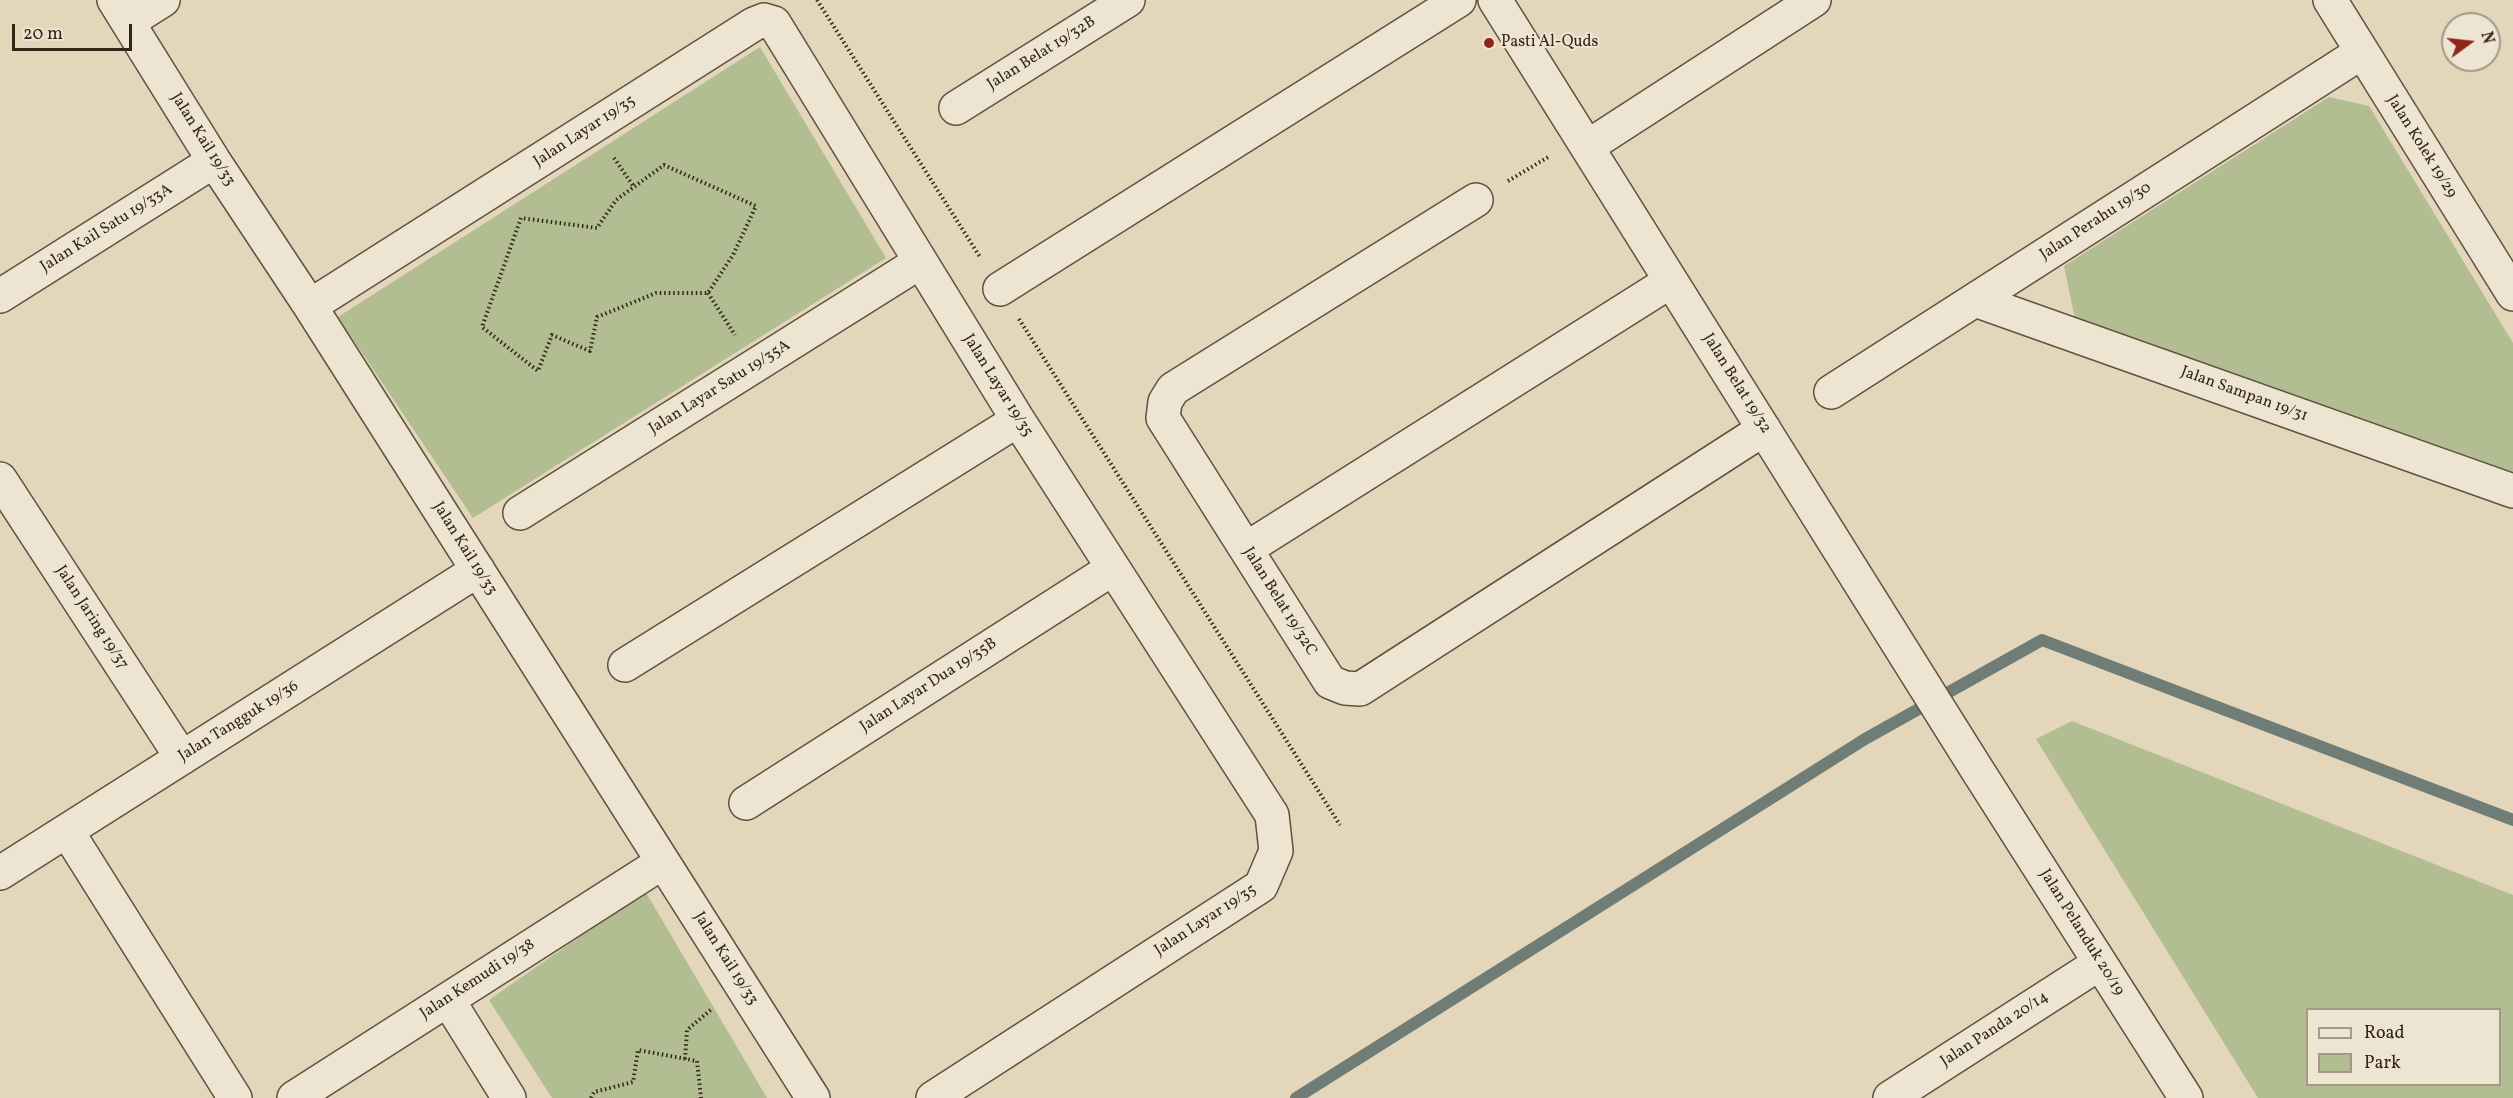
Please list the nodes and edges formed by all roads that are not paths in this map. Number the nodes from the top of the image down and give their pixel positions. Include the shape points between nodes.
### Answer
1 (163, 0) edge
2 (1128, 0) edge
3 (1459, 0) edge
4 (1495, 0) edge
5 (1814, 0) edge
6 (2330, 0) edge
7 (121, 11) edge
8 (2362, 52) junction
9 (956, 108) dead end
10 (1584, 142) junction
11 (214, 161) junction
12 (1476, 200) road end
13 (920, 262) junction
14 (1671, 281) junction
15 (1000, 289) road end
16 (2513, 294) edge
17 (0, 296) edge
18 (1975, 300) junction
19 (310, 306) junction
20 (1831, 392) dead end
21 (1018, 420) junction
22 (1764, 429) junction
23 (0, 479) edge
24 (2513, 491) edge
25 (520, 513) dead end
26 (1246, 549) junction
27 (1113, 569) junction
28 (478, 570) junction
29 (625, 665) dead end
30 (183, 758) junction
31 (1976, 768) joint
32 (746, 803) dead end
33 (67, 831) junction
34 (663, 862) junction
35 (0, 873) edge
36 (2100, 963) junction
37 (448, 1000) junction
38 (235, 1098) edge
39 (294, 1098) edge
40 (509, 1098) edge
41 (813, 1098) edge
42 (933, 1098) edge
43 (1890, 1098) edge
44 (2186, 1098) edge

1 - 7 street
2 - 9 street, Jalan Belat 19/32B
3 - 15 street
4 - 10 street, Jalan Belat 19/32
5 - 10 street
6 - 8 street, Jalan Kolek 19/29
7 - 11 street, Jalan Kail 19/33
8 - 16 street, Jalan Kolek 19/29
8 - 18 street, Jalan Perahu 19/30
10 - 14 street, Jalan Belat 19/32
11 - 17 street, Jalan Kail Satu 19/33A
11 - 19 street, Jalan Kail 19/33
12 - 26 street, Jalan Belat 19/32C via 1173,389 1165,402 1163,418
13 - 19 street, Jalan Layar 19/35 via 774,23 764,20
13 - 21 street, Jalan Layar 19/35
13 - 25 street, Jalan Layar Satu 19/35A
14 - 22 street, Jalan Belat 19/32
14 - 26 street
18 - 20 street, Jalan Perahu 19/30
18 - 24 street, Jalan Sampan 19/31
19 - 28 street, Jalan Kail 19/33
21 - 27 street, Jalan Layar 19/35
21 - 29 street
22 - 26 street, Jalan Belat 19/32C via 1360,689 1330,682
22 - 31 street, Jalan Belat 19/32
23 - 30 street, Jalan Jaring 19/37
27 - 32 street, Jalan Layar Dua 19/35B
27 - 42 street, Jalan Layar 19/35 via 1272,815 1276,851 1261,886
28 - 30 street, Jalan Tangguk 19/36
28 - 34 street, Jalan Kail 19/33
30 - 33 street, Jalan Tangguk 19/36
31 - 36 street, Jalan Pelanduk 20/19
33 - 35 street, Jalan Tangguk 19/36
33 - 38 street
34 - 37 street, Jalan Kemudi 19/38
34 - 41 street, Jalan Kail 19/33
36 - 43 street, Jalan Panda 20/14
36 - 44 street, Jalan Pelanduk 20/19
37 - 39 street, Jalan Kemudi 19/38
37 - 40 street

